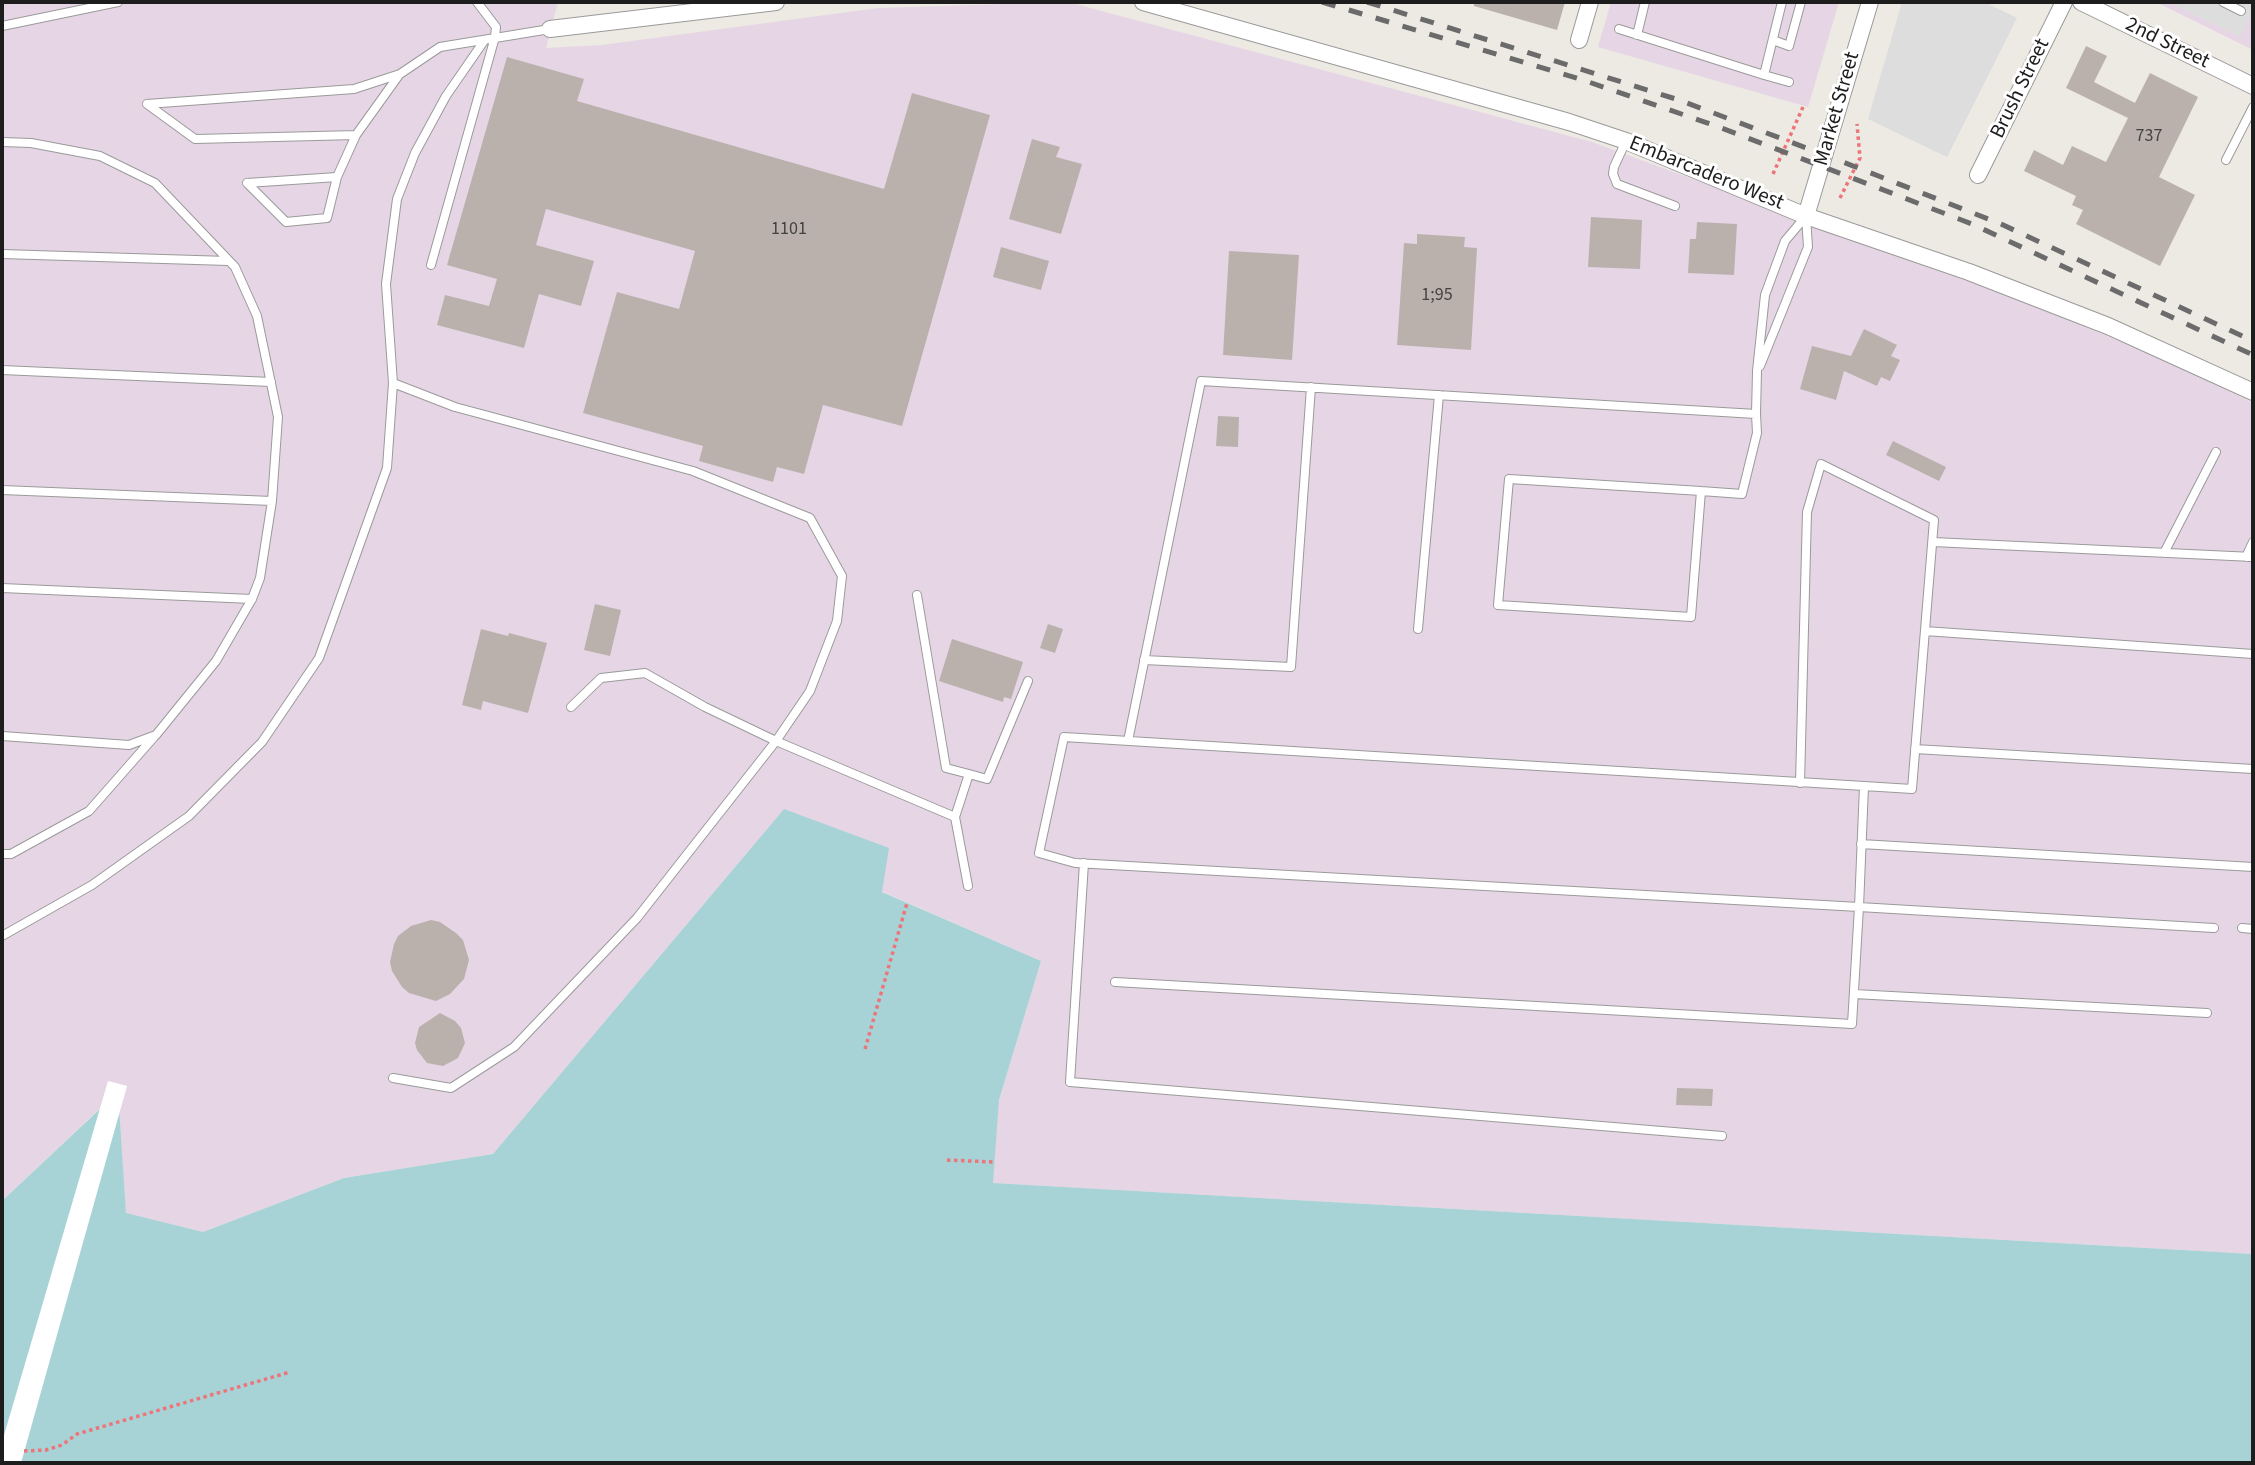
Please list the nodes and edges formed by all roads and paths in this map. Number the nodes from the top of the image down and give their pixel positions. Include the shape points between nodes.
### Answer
1 (118, 2) edge
2 (477, 2) edge
3 (776, 2) edge
4 (1143, 2) edge
5 (1590, 2) edge
6 (1645, 2) edge
7 (1782, 2) edge
8 (1801, 2) edge
9 (1870, 2) edge
10 (2064, 2) edge
11 (2081, 2) edge
12 (2223, 2) edge
13 (2241, 11) dead end
14 (2, 26) edge
15 (550, 29) joint
16 (1619, 29) dead end
17 (1637, 35) junction
18 (495, 37) junction
19 (1579, 40) dead end
20 (1773, 40) junction
21 (484, 41) junction
22 (400, 74) junction
23 (1764, 75) junction
24 (1789, 82) dead end
25 (2253, 86) edge
26 (1803, 107) dead end
27 (2253, 107) edge
28 (1857, 124) dead end
29 (356, 135) junction
30 (1626, 141) junction
31 (2, 142) edge
32 (2226, 160) dead end
33 (1773, 174) dead end
34 (1978, 175) dead end
35 (337, 177) junction
36 (1840, 198) dead end
37 (1675, 206) dead end
38 (1806, 216) junction
39 (2, 254) edge
40 (228, 261) junction
41 (432, 265) dead end
42 (2, 370) edge
43 (1757, 372) junction
44 (271, 382) junction
45 (393, 383) junction
46 (1311, 387) junction
47 (2253, 392) edge
48 (1438, 395) junction
49 (1756, 414) junction
50 (2216, 452) dead end
51 (2, 490) edge
52 (1701, 491) junction
53 (271, 501) junction
54 (1933, 542) junction
55 (2253, 542) edge
56 (2164, 553) junction
57 (2250, 557) edge
58 (2, 588) edge
59 (917, 595) dead end
60 (252, 599) junction
61 (1418, 629) dead end
62 (1925, 631) junction
63 (2253, 654) edge
64 (1144, 660) junction
65 (1028, 681) dead end
66 (571, 707) dead end
67 (156, 735) junction
68 (2, 736) edge
69 (776, 741) junction
70 (1128, 741) junction
71 (1915, 748) junction
72 (2253, 769) edge
73 (969, 774) junction
74 (1800, 783) junction
75 (1864, 786) junction
76 (955, 817) junction
77 (1861, 844) junction
78 (2, 854) edge
79 (1084, 863) junction
80 (2253, 867) edge
81 (968, 886) dead end
82 (907, 903) dead end
83 (1858, 907) junction
84 (2214, 928) dead end
85 (2242, 928) dead end
86 (2253, 929) edge
87 (2, 936) edge
88 (1115, 982) dead end
89 (1854, 994) junction
90 (2207, 1013) dead end
91 (865, 1049) dead end
92 (393, 1078) dead end
93 (1722, 1136) dead end
94 (947, 1160) dead end
95 (993, 1162) dead end
96 (290, 1372) dead end
97 (24, 1451) dead end

1 - 14 lane
2 - 18 lane via 496,27
3 - 15 street
4 - 30 street, Embarcadero West
5 - 19 street
6 - 17 lane
7 - 20 lane
8 - 20 lane via 1790,46
9 - 38 street, Market Street
10 - 34 street, Brush Street
11 - 25 street, 2nd Street
12 - 13 lane
15 - 18 lane
16 - 17 lane
17 - 23 lane
18 - 21 lane
18 - 41 lane
20 - 23 lane
21 - 22 lane via 440,47
21 - 45 lane via 446,96 397,198 386,284
22 - 29 lane
22 - 29 lane via 354,89 146,104 195,139
23 - 24 lane
26 - 33 path
27 - 32 lane
28 - 36 path via 1860,158
29 - 35 lane
30 - 37 lane via 1614,167 1617,184
30 - 38 street, Embarcadero West
31 - 40 lane via 100,156 155,183
35 - 35 lane via 324,178 247,183 286,222 327,218
38 - 43 lane via 1808,247
38 - 43 lane via 1785,241 1765,295
38 - 47 street, Embarcadero West via 2029,295
39 - 40 lane
40 - 44 lane via 257,316
42 - 44 lane
43 - 49 lane
44 - 53 lane via 278,417
45 - 69 lane via 455,407 692,471 810,518 842,576 837,621 810,691
45 - 87 lane via 387,468 319,658 262,742 189,816 92,885
46 - 48 lane
46 - 64 lane via 1201,381
46 - 64 lane via 1291,667
48 - 49 lane
48 - 61 lane
49 - 52 lane via 1757,433 1742,494
50 - 56 lane
51 - 53 lane
52 - 52 lane via 1509,479 1497,605 1691,617
53 - 60 lane via 260,578
54 - 56 lane
54 - 62 lane
54 - 74 lane via 1934,520 1821,464 1807,512
55 - 57 lane
56 - 57 lane
58 - 60 lane
59 - 73 lane via 946,768
60 - 67 lane via 216,661
62 - 63 lane
62 - 71 lane
64 - 70 lane
65 - 73 lane via 987,779
66 - 69 lane via 601,678 645,673
67 - 68 lane via 129,745
67 - 78 lane via 89,811 12,854
69 - 76 lane
69 - 92 lane via 637,918 514,1047 451,1087
70 - 74 lane
70 - 79 lane via 1065,737 1039,853
71 - 72 lane
71 - 75 lane via 1912,789
73 - 76 lane
74 - 75 lane
75 - 77 lane
76 - 81 lane
77 - 80 lane
77 - 83 lane
79 - 83 lane
79 - 93 lane via 1070,1082
82 - 91 path
83 - 84 lane
83 - 89 lane
85 - 86 lane
88 - 89 lane via 1852,1024
89 - 90 lane
94 - 95 path
96 - 97 path via 78,1433 46,1450

